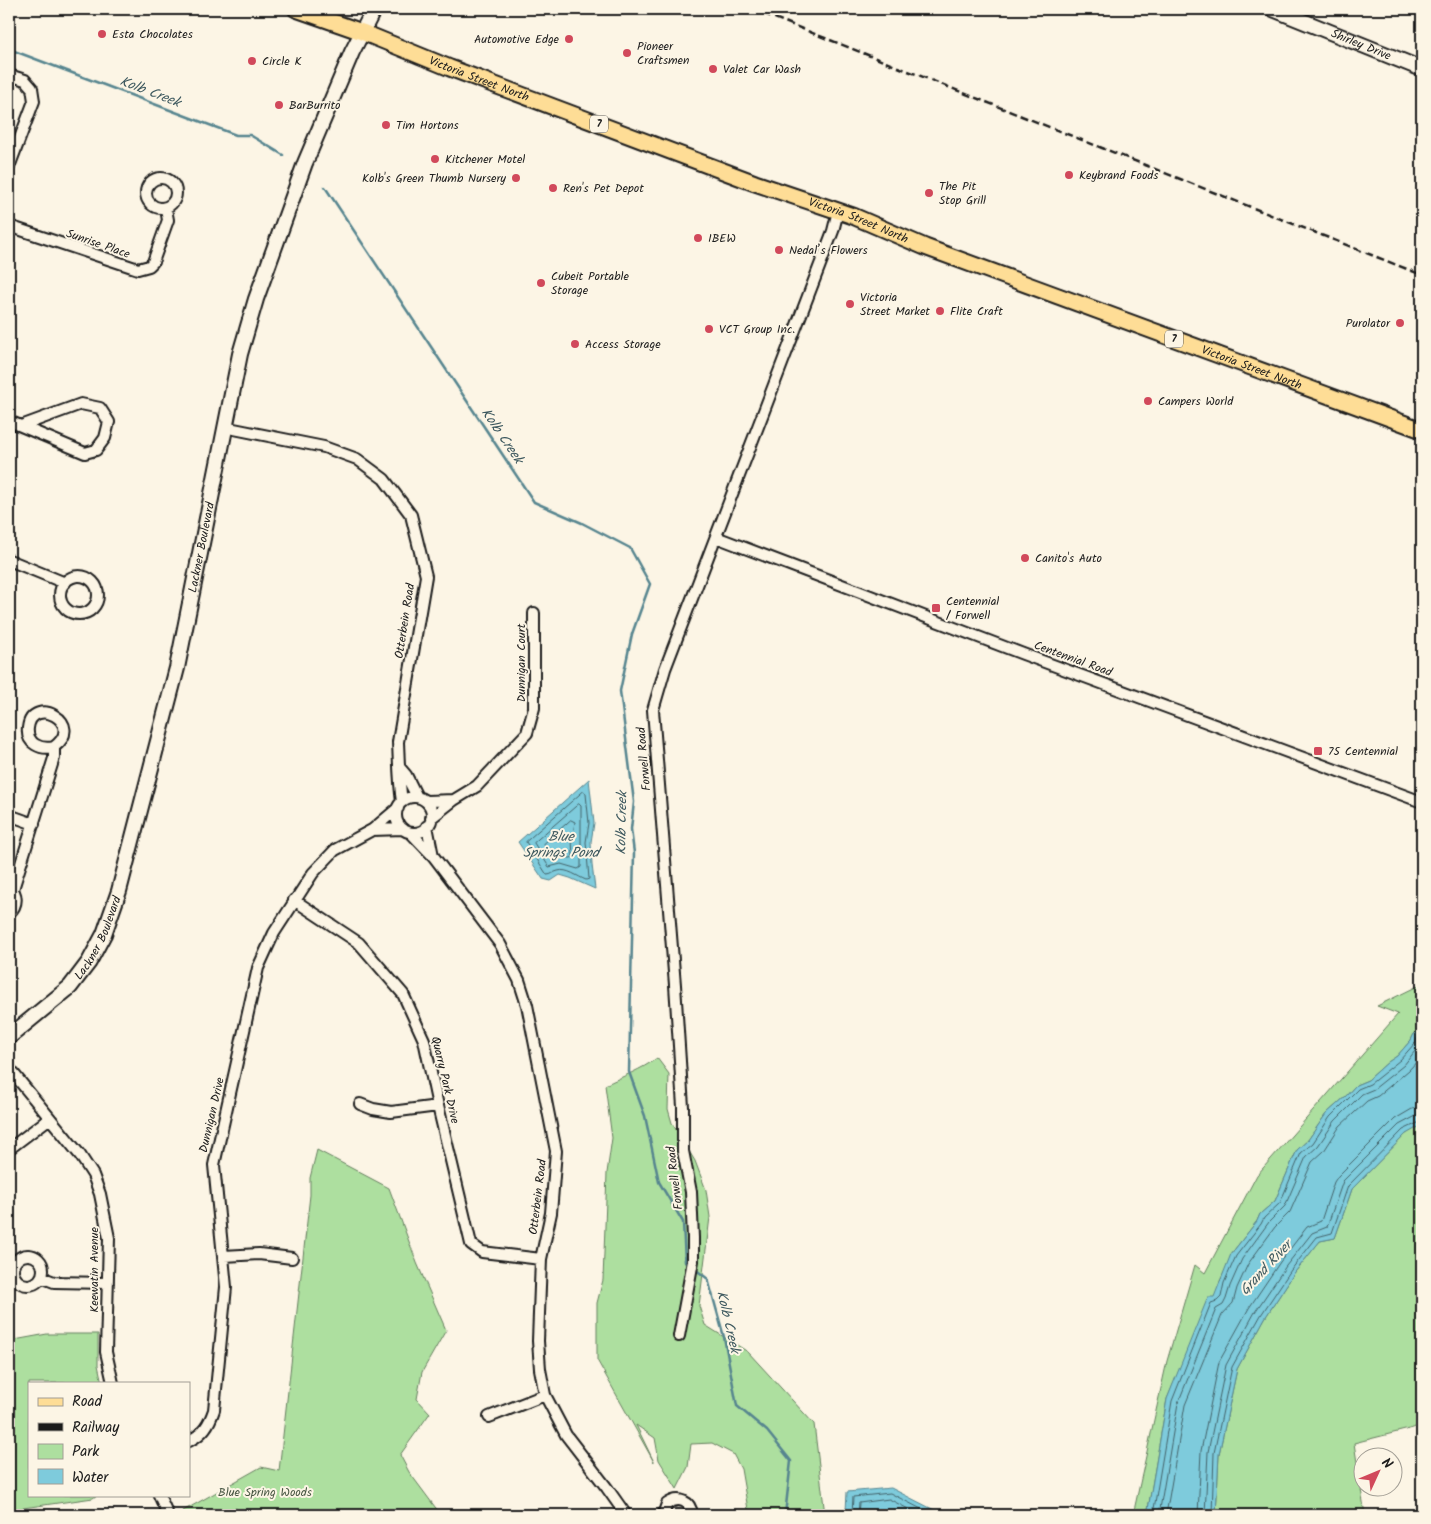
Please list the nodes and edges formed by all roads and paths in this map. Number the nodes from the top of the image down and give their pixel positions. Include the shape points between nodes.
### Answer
1 (296, 9) edge
2 (374, 9) edge
3 (1273, 9) edge
4 (362, 32) junction
5 (1422, 69) edge
6 (9, 75) edge
7 (9, 167) edge
8 (166, 208) dead end
9 (838, 211) junction
10 (9, 226) edge
11 (9, 421) edge
12 (21, 426) junction
13 (224, 427) junction
14 (1422, 430) edge
15 (716, 537) junction
16 (9, 560) edge
17 (64, 582) dead end
18 (534, 613) dead end
19 (54, 747) dead end
20 (400, 768) junction
21 (422, 799) junction
22 (454, 800) junction
23 (1422, 802) edge
24 (400, 805) junction
25 (9, 815) edge
26 (429, 822) junction
27 (34, 824) junction
28 (372, 830) junction
29 (407, 831) junction
30 (434, 857) junction
31 (11, 887) edge
32 (294, 900) junction
33 (9, 913) edge
34 (9, 1037) edge
35 (9, 1068) edge
36 (360, 1104) dead end
37 (438, 1106) junction
38 (50, 1118) junction
39 (9, 1149) edge
40 (224, 1256) junction
41 (292, 1258) dead end
42 (541, 1259) junction
43 (40, 1277) dead end
44 (108, 1283) junction
45 (679, 1336) dead end
46 (113, 1382) edge
47 (545, 1395) junction
48 (489, 1417) dead end
49 (190, 1440) edge
50 (158, 1496) edge
51 (661, 1514) edge
52 (168, 1515) edge
53 (626, 1515) edge
54 (692, 1515) edge

1 - 4 main road, Victoria Street North / 7
2 - 4 main road, Lackner Boulevard
3 - 5 main road, Shirley Drive
4 - 9 main road, Victoria Street North / 7 via 755,183
4 - 13 main road, Lackner Boulevard via 305,163 256,298
6 - 7 street via 25,80 32,88 34,101
8 - 10 street, Sunrise Place via 168,220 153,262 138,270
9 - 14 main road, Victoria Street North / 7 via 934,250
9 - 15 street, Forwell Road
11 - 12 street
12 - 12 street via 85,452 96,450 105,438 109,422 100,408 80,404
13 - 20 street, Otterbein Road via 324,447 357,459 384,478 411,515 426,576 398,742
13 - 34 main road, Lackner Boulevard via 177,668 119,891 104,934 70,987
15 - 23 street, Centennial Road
15 - 45 street, Forwell Road via 665,669 653,710 675,985 683,1150 691,1192 693,1261
16 - 17 street
18 - 22 street, Dunnigan Court via 534,708 527,733 477,786
19 - 27 street via 54,758
20 - 21 street, Otterbein Road
20 - 24 street, Otterbein Road
21 - 22 street, Dunnigan Court
21 - 24 street via 409,798
21 - 26 street, Otterbein Road via 431,809
22 - 26 street, Dunnigan Court
24 - 28 street, Dunnigan Drive
24 - 29 street, Otterbein Road via 397,820
25 - 27 street
26 - 29 street via 420,831
26 - 30 street, Otterbein Road
27 - 31 street
28 - 29 street, Dunnigan Drive
28 - 32 street, Dunnigan Drive via 335,850
29 - 30 street, Otterbein Road
30 - 42 street, Otterbein Road via 500,944 519,980 527,1005 556,1151 551,1213
31 - 33 street via 16,904
32 - 37 street, Quarry Park Drive via 359,943 403,994 424,1040
32 - 40 street, Dunnigan Drive via 258,968 214,1165
35 - 38 street, Keewatin Avenue
36 - 37 street via 391,1112
37 - 42 street, Quarry Park Drive via 471,1244 482,1252
38 - 39 street
38 - 44 street, Keewatin Avenue via 80,1155 100,1194 110,1238
40 - 41 street via 259,1254
40 - 49 street, Dunnigan Drive via 225,1308 214,1410 204,1431
42 - 47 street, Otterbein Road via 538,1342
43 - 44 street via 54,1282
44 - 46 street, Keewatin Avenue via 106,1352
47 - 48 street
47 - 53 street, Otterbein Road via 566,1435
50 - 52 street
51 - 54 street via 667,1504 679,1500 688,1504

